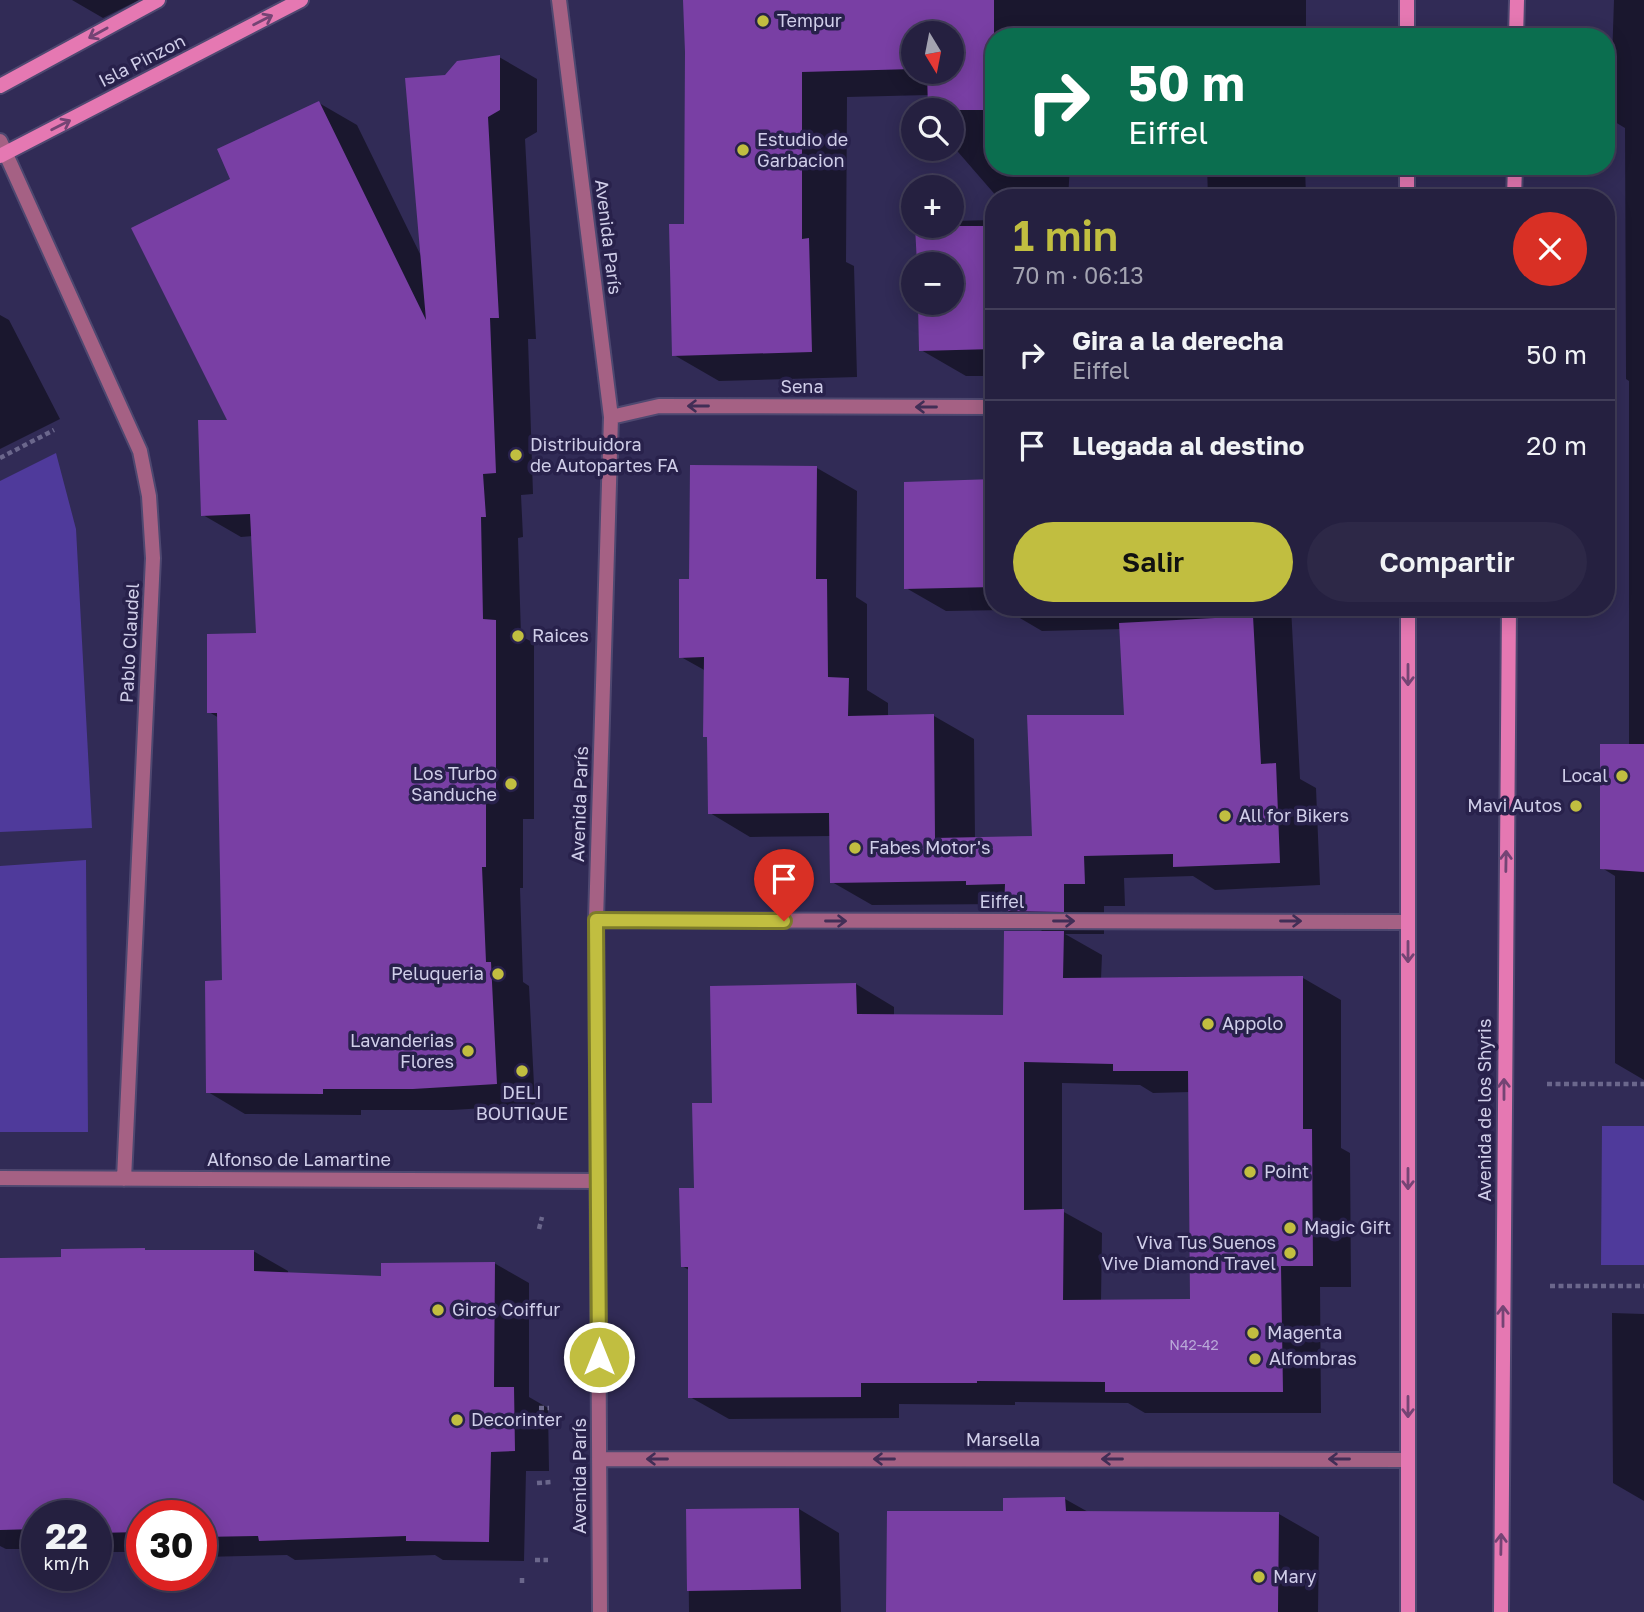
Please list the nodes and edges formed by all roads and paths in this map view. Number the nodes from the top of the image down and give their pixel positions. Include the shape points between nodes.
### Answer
1 (158, 0) edge
2 (301, 0) edge
3 (559, 0) edge
4 (1407, 0) edge
5 (1517, 0) edge
6 (1407, 28) edge
7 (1516, 28) edge
8 (0, 86) edge
9 (2, 150) edge
10 (985, 407) edge
11 (611, 417) junction
12 (54, 430) dead end
13 (0, 458) edge
14 (1408, 616) edge
15 (1509, 616) edge
16 (596, 920) junction
17 (1408, 922) junction
18 (1547, 1084) dead end
19 (1644, 1084) edge
20 (0, 1178) edge
21 (124, 1179) junction
22 (598, 1181) junction
23 (542, 1216) dead end
24 (539, 1229) dead end
25 (1550, 1286) dead end
26 (1644, 1286) edge
27 (539, 1408) dead end
28 (548, 1408) dead end
29 (599, 1459) junction
30 (1408, 1460) junction
31 (551, 1482) dead end
32 (537, 1483) dead end
33 (548, 1559) dead end
34 (535, 1560) dead end
35 (600, 1612) edge
36 (1408, 1612) edge
37 (1501, 1612) edge

1 -> 8 main road
9 -> 2 main road, Isla Pinzon
3 - 11 street, Avenida París
4 - 6 main road
5 - 7 main road
9 - 21 street, Pablo Claudel via 140,451 149,496 153,558
10 -> 11 street, Sena via 659,405
11 - 16 street, Avenida París
12 - 13 path
14 -> 17 main road
37 -> 15 main road, Avenida de los Shyris
16 -> 17 street, Eiffel
16 - 22 street, Avenida París
17 -> 30 main road
18 - 19 path
20 - 21 street, Alfonso de Lamartine
21 - 22 street, Alfonso de Lamartine
22 - 29 street, Avenida París
23 - 24 path
25 - 26 path
27 - 28 path
30 -> 29 street, Marsella
29 - 35 street, Avenida París
30 - 36 main road
31 - 32 path
33 - 34 path

